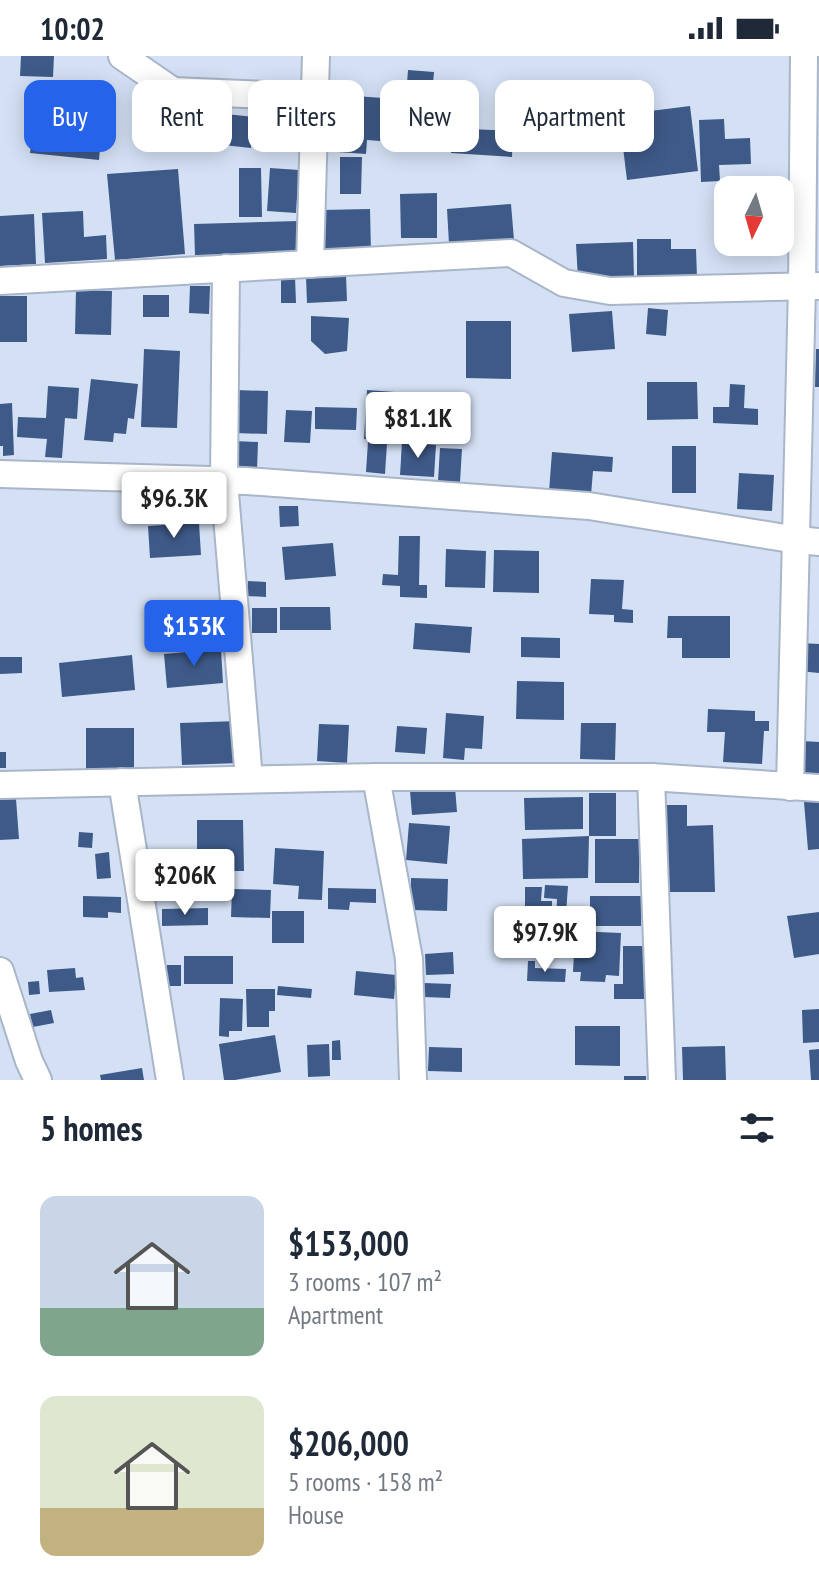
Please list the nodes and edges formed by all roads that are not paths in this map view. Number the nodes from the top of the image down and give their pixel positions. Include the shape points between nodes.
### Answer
1 (122, 56) edge
2 (316, 56) edge
3 (804, 56) edge
4 (315, 80) edge
5 (248, 94) edge
6 (313, 152) edge
7 (310, 264) junction
8 (226, 268) junction
9 (0, 281) edge
10 (811, 286) edge
11 (0, 474) edge
12 (224, 481) junction
13 (808, 541) edge
14 (376, 777) junction
15 (651, 777) junction
16 (249, 779) junction
17 (122, 782) junction
18 (0, 785) edge
19 (790, 787) junction
20 (819, 788) edge
21 (0, 971) edge
22 (38, 1080) edge
23 (170, 1080) edge
24 (413, 1080) edge
25 (662, 1080) edge

1 - 5 street via 173,91
2 - 4 street
3 - 10 street
6 - 7 street
7 - 8 street
7 - 10 street via 511,253 564,283 610,291
8 - 9 street
8 - 12 street
10 - 13 street
11 - 12 street
12 - 13 street via 589,506
12 - 16 street
13 - 19 street
14 - 15 street
14 - 16 street
14 - 24 street via 409,959
15 - 19 street
15 - 25 street
16 - 17 street
17 - 18 street
17 - 23 street
19 - 20 street
21 - 22 street

